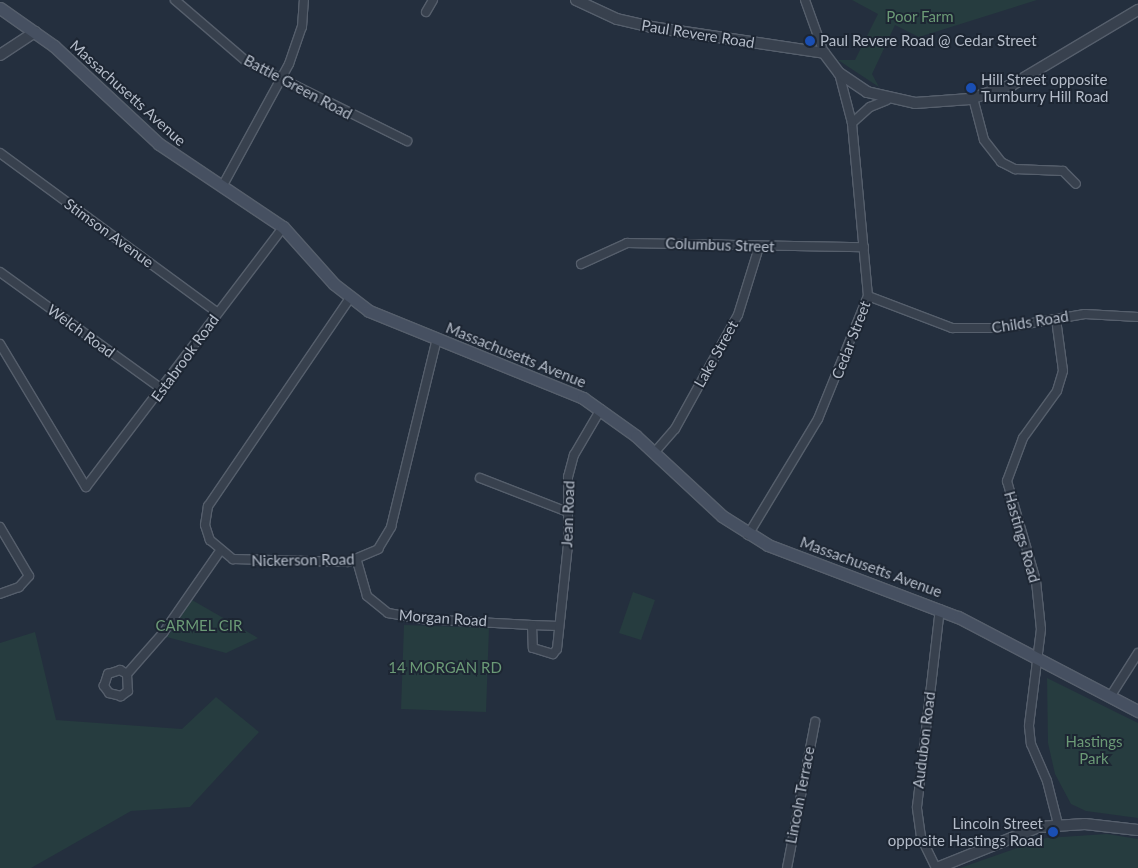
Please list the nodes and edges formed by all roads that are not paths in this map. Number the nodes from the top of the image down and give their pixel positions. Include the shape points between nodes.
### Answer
1 (176, 0) edge
2 (304, 0) edge
3 (433, 0) edge
4 (576, 0) edge
5 (805, 0) edge
6 (0, 8) edge
7 (1138, 10) edge
8 (426, 12) dead end
9 (35, 32) junction
10 (824, 53) junction
11 (0, 55) edge
12 (839, 73) junction
13 (278, 80) junction
14 (974, 98) junction
15 (887, 100) junction
16 (852, 123) junction
17 (407, 141) dead end
18 (0, 153) edge
19 (1076, 184) dead end
20 (222, 185) junction
21 (283, 227) junction
22 (759, 246) junction
23 (864, 247) junction
24 (581, 264) dead end
25 (0, 272) edge
26 (868, 296) junction
27 (350, 298) junction
28 (218, 313) junction
29 (1138, 317) edge
30 (1056, 318) junction
31 (437, 339) junction
32 (0, 344) edge
33 (163, 390) junction
34 (601, 409) junction
35 (654, 453) junction
36 (480, 478) dead end
37 (565, 511) junction
38 (0, 527) edge
39 (748, 535) junction
40 (220, 551) junction
41 (357, 561) junction
42 (0, 594) edge
43 (940, 609) junction
44 (532, 625) junction
45 (559, 626) junction
46 (1138, 654) edge
47 (1037, 658) junction
48 (127, 674) dead end
49 (1110, 697) junction
50 (1138, 712) edge
51 (815, 722) dead end
52 (1058, 824) junction
53 (1138, 830) edge
54 (787, 868) edge
55 (936, 868) edge

1 - 13 street, Battle Green Road via 233,52
2 - 13 street via 295,48
3 - 8 street
4 - 10 street, Paul Revere Road via 644,26
5 - 10 street, Cedar Street
6 - 9 main road, Massachusetts Avenue
7 - 14 street via 1026,79
9 - 11 street
9 - 20 main road, Massachusetts Avenue via 159,144
10 - 12 street, Cedar Street
12 - 15 street
12 - 16 street, Cedar Street
13 - 17 street, Battle Green Road
13 - 20 street
14 - 15 street via 920,103
14 - 19 street via 984,140 1001,162 1015,169 1063,171
15 - 16 street via 870,107
16 - 23 street, Cedar Street
18 - 28 street, Stimson Avenue
20 - 21 main road, Massachusetts Avenue
21 - 27 main road, Massachusetts Avenue
21 - 28 street, Estabrook Road
22 - 23 street, Columbus Street
22 - 24 street, Columbus Street via 627,243
22 - 35 street, Lake Street via 738,315 675,428
23 - 26 street, Cedar Street
25 - 33 street, Welch Road
26 - 30 street, Childs Road via 952,328 1003,328
26 - 39 street, Cedar Street via 818,419
27 - 31 main road, Massachusetts Avenue via 387,320
27 - 40 street via 208,506 207,533
28 - 33 street, Estabrook Road
29 - 30 street, Childs Road via 1085,314
30 - 47 street, Hastings Road via 1063,371 1057,391 1023,438 1007,482 1036,581 1041,629
31 - 34 main road, Massachusetts Avenue via 530,374
31 - 41 street, Nickerson Road via 388,535 378,549
32 - 33 street, Estabrook Road via 86,487
34 - 35 main road, Massachusetts Avenue
34 - 37 street, Jean Road via 574,455
35 - 39 main road, Massachusetts Avenue via 722,516
36 - 37 street
37 - 45 street, Jean Road via 568,544
38 - 42 street via 27,581
39 - 43 main road, Massachusetts Avenue
40 - 41 street, Nickerson Road via 248,562
40 - 48 street via 163,633
41 - 44 street, Morgan Road via 367,596 388,613 421,619
43 - 47 main road, Massachusetts Avenue
43 - 55 street, Audubon Road via 917,807 921,837
44 - 45 street
44 - 45 street, Jean Road via 533,648 552,654
46 - 49 street
47 - 49 main road, Massachusetts Avenue
47 - 52 street, Hastings Road via 1031,744 1048,781
49 - 50 main road, Massachusetts Avenue
51 - 54 street, Lincoln Terrace
52 - 53 street
52 - 55 street via 1004,839

